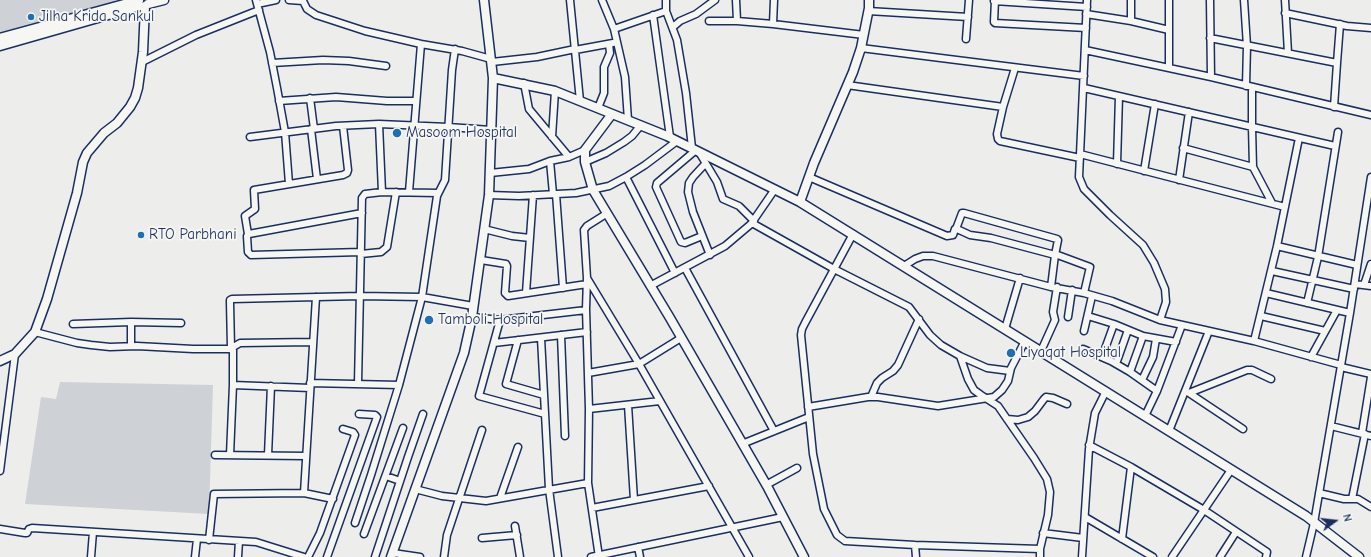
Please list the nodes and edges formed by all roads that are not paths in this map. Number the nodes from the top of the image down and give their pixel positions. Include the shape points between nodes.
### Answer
1 (164, 0) edge
2 (276, 0) edge
3 (289, 0) edge
4 (484, 0) edge
5 (570, 0) edge
6 (602, 0) edge
7 (666, 0) edge
8 (715, 0) edge
9 (736, 0) edge
10 (774, 0) edge
11 (870, 0) edge
12 (969, 0) edge
13 (994, 0) edge
14 (1131, 0) edge
15 (1169, 0) edge
16 (1210, 0) edge
17 (1244, 0) edge
18 (1284, 0) edge
19 (307, 1) edge
20 (143, 2) edge
21 (1040, 2) edge
22 (1087, 3) edge
23 (257, 5) edge
24 (666, 10) junction
25 (868, 11) junction
26 (1285, 13) junction
27 (1086, 14) junction
28 (653, 15) junction
29 (968, 17) junction
30 (709, 21) dead end
31 (737, 21) junction
32 (1131, 21) junction
33 (772, 24) junction
34 (1340, 24) junction
35 (673, 27) junction
36 (1086, 28) junction
37 (1371, 28) edge
38 (614, 29) junction
39 (1169, 30) junction
40 (864, 35) junction
41 (0, 38) edge
42 (1210, 38) junction
43 (966, 39) dead end
44 (617, 43) junction
45 (421, 44) junction
46 (609, 44) junction
47 (0, 46) edge
48 (1247, 46) junction
49 (861, 48) junction
50 (455, 49) junction
51 (575, 49) junction
52 (1085, 50) junction
53 (1288, 53) junction
54 (492, 60) junction
55 (142, 62) junction
56 (272, 63) junction
57 (1337, 63) junction
58 (386, 66) dead end
59 (1015, 68) junction
60 (1169, 68) junction
61 (1084, 76) junction
62 (1211, 77) junction
63 (493, 78) junction
64 (524, 83) junction
65 (847, 85) junction
66 (1249, 86) junction
67 (1084, 88) junction
68 (555, 91) junction
69 (1119, 96) junction
70 (310, 98) junction
71 (280, 101) junction
72 (416, 101) junction
73 (580, 101) junction
74 (1155, 104) junction
75 (1003, 107) junction
76 (1334, 107) junction
77 (598, 108) junction
78 (1189, 112) junction
79 (612, 114) junction
80 (1371, 115) edge
81 (628, 120) junction
82 (379, 124) junction
83 (641, 125) junction
84 (343, 126) junction
85 (414, 126) junction
86 (448, 127) junction
87 (1252, 127) junction
88 (312, 129) junction
89 (491, 130) junction
90 (285, 132) junction
91 (1338, 132) dead end
92 (250, 136) dead end
93 (552, 136) junction
94 (1299, 138) junction
95 (673, 139) junction
96 (1335, 146) junction
97 (1183, 148) junction
98 (585, 150) junction
99 (696, 150) junction
100 (569, 156) junction
101 (1080, 156) junction
102 (550, 161) junction
103 (585, 162) junction
104 (705, 164) junction
105 (1117, 164) junction
106 (1253, 167) junction
107 (1144, 171) junction
108 (490, 173) junction
109 (1371, 176) edge
110 (626, 177) junction
111 (809, 177) junction
112 (317, 179) junction
113 (1179, 180) junction
114 (289, 184) junction
115 (776, 189) junction
116 (593, 190) junction
117 (382, 192) junction
118 (396, 192) junction
119 (409, 192) junction
120 (438, 193) junction
121 (554, 194) junction
122 (489, 195) junction
123 (533, 195) junction
124 (800, 202) junction
125 (1272, 203) junction
126 (1285, 207) junction
127 (362, 213) junction
128 (606, 214) junction
129 (753, 222) junction
130 (484, 229) junction
131 (956, 229) junction
132 (248, 234) junction
133 (853, 234) junction
134 (702, 236) junction
135 (530, 238) junction
136 (1277, 246) junction
137 (361, 253) junction
138 (710, 254) junction
139 (1055, 254) junction
140 (1318, 257) junction
141 (480, 260) junction
142 (1371, 264) edge
143 (1358, 265) junction
144 (904, 266) junction
145 (685, 268) junction
146 (834, 269) junction
147 (1272, 271) junction
148 (675, 273) junction
149 (1020, 278) junction
150 (587, 281) junction
151 (1313, 281) junction
152 (1364, 285) junction
153 (650, 286) junction
154 (1371, 286) edge
155 (1054, 287) junction
156 (1354, 287) junction
157 (564, 288) junction
158 (1072, 290) junction
159 (526, 293) junction
160 (1084, 293) junction
161 (1266, 293) junction
162 (360, 296) junction
163 (1092, 296) junction
164 (422, 297) junction
165 (316, 298) junction
166 (1307, 303) junction
167 (473, 306) junction
168 (586, 310) junction
169 (1337, 310) junction
170 (1350, 313) junction
171 (1088, 316) junction
172 (1260, 316) junction
173 (472, 317) junction
174 (1068, 317) dead end
175 (919, 319) junction
176 (500, 320) junction
177 (1160, 320) junction
178 (131, 322) junction
179 (181, 323) dead end
180 (73, 324) dead end
181 (1114, 324) junction
182 (1182, 325) junction
183 (1005, 329) junction
184 (1128, 330) junction
185 (1084, 331) dead end
186 (1209, 331) junction
187 (1325, 331) junction
188 (35, 332) junction
189 (587, 332) junction
190 (561, 335) junction
191 (1143, 336) junction
192 (541, 338) junction
193 (681, 338) junction
194 (1156, 339) junction
195 (518, 340) junction
196 (1025, 341) junction
197 (1254, 341) junction
198 (313, 342) junction
199 (1176, 342) junction
200 (494, 343) junction
201 (131, 346) junction
202 (231, 349) junction
203 (1083, 349) dead end
204 (1041, 351) junction
205 (15, 354) junction
206 (960, 356) junction
207 (1102, 357) junction
208 (1311, 357) junction
209 (0, 361) edge
210 (639, 364) junction
211 (1116, 364) junction
212 (1341, 366) junction
213 (1010, 371) junction
214 (1130, 372) junction
215 (588, 373) junction
216 (1371, 374) edge
217 (1371, 377) edge
218 (1271, 378) dead end
219 (1142, 380) junction
220 (358, 383) junction
221 (233, 385) junction
222 (399, 385) junction
223 (271, 386) junction
224 (310, 386) junction
225 (1106, 391) junction
226 (1157, 391) junction
227 (1187, 391) junction
228 (544, 395) junction
229 (871, 397) junction
230 (988, 399) junction
231 (660, 402) junction
232 (1067, 404) dead end
233 (628, 405) junction
234 (808, 407) junction
235 (588, 409) junction
236 (359, 414) dead end
237 (423, 414) dead end
238 (545, 414) junction
239 (1145, 416) junction
240 (809, 417) junction
241 (1007, 420) junction
242 (1331, 426) junction
243 (403, 428) dead end
244 (342, 429) dead end
245 (1243, 429) dead end
246 (482, 430) dead end
247 (774, 431) junction
248 (1169, 431) junction
249 (1366, 434) edge
250 (565, 436) dead end
251 (742, 444) junction
252 (1089, 445) junction
253 (518, 447) dead end
254 (215, 455) dead end
255 (230, 455) junction
256 (268, 455) junction
257 (306, 456) junction
258 (1131, 467) junction
259 (797, 468) dead end
260 (1231, 470) junction
261 (0, 471) edge
262 (386, 476) junction
263 (400, 481) junction
264 (588, 483) junction
265 (766, 485) junction
266 (709, 486) junction
267 (416, 489) junction
268 (549, 489) junction
269 (1319, 493) junction
270 (304, 494) junction
271 (459, 498) junction
272 (500, 498) junction
273 (332, 499) junction
274 (1352, 499) junction
275 (634, 500) junction
276 (1371, 507) edge
277 (592, 508) junction
278 (1204, 510) junction
279 (783, 517) junction
280 (1085, 517) junction
281 (355, 523) dead end
282 (1314, 523) junction
283 (515, 526) dead end
284 (732, 528) junction
285 (0, 529) edge
286 (93, 532) junction
287 (1236, 532) junction
288 (1043, 533) junction
289 (364, 534) dead end
290 (517, 535) junction
291 (482, 538) dead end
292 (1083, 538) junction
293 (197, 539) junction
294 (1122, 539) junction
295 (209, 540) junction
296 (239, 541) junction
297 (915, 545) junction
298 (638, 547) junction
299 (1040, 549) junction
300 (392, 555) edge
301 (295, 556) edge
302 (599, 556) edge
303 (1356, 556) edge
304 (92, 557) edge
305 (195, 557) edge
306 (238, 557) edge
307 (304, 557) edge
308 (308, 557) edge
309 (327, 557) edge
310 (374, 557) edge
311 (420, 557) edge
312 (444, 557) edge
313 (520, 557) edge
314 (558, 557) edge
315 (591, 557) edge
316 (640, 557) edge
317 (749, 557) edge
318 (804, 557) edge
319 (916, 557) edge
320 (1040, 557) edge
321 (1082, 557) edge
322 (1153, 557) edge
323 (1172, 557) edge
324 (1220, 557) edge
325 (1266, 557) edge
326 (1306, 557) edge

1 - 20 street
2 - 23 street
3 - 19 street
4 - 54 street
5 - 51 street
6 - 38 street
7 - 24 street
8 - 35 street
9 - 31 street
10 - 33 street
11 - 25 street
12 - 29 street
13 - 21 street
13 - 36 street via 995,23
14 - 32 street
15 - 39 street
16 - 42 street
17 - 48 street
18 - 26 street
19 - 45 street via 307,9 316,15 365,31
20 - 41 street
20 - 47 street
20 - 55 street
21 - 22 street
22 - 27 street
23 - 55 street
23 - 56 street
24 - 28 street
24 - 35 street
25 - 29 street
25 - 40 street
26 - 34 street
26 - 53 street
27 - 32 street
27 - 36 street
28 - 38 street
28 - 95 street
29 - 43 street
30 - 31 street
31 - 33 street
32 - 39 street
33 - 40 street
34 - 37 street
34 - 57 street
35 - 99 street
36 - 52 street
38 - 44 street
39 - 60 street
40 - 49 street
42 - 48 street
42 - 62 street
44 - 46 street
44 - 81 street via 625,77
45 - 50 street
45 - 72 street
46 - 51 street
46 - 77 street via 610,53 604,67 604,93
48 - 53 street
48 - 66 street
49 - 59 street
49 - 65 street
50 - 54 street
50 - 86 street
51 - 54 street via 538,57
51 - 73 street
52 - 60 street
52 - 61 street
53 - 57 street
54 - 63 street
55 - 188 street via 138,88 130,107 93,145 83,162 47,299
56 - 58 street via 323,60
56 - 71 street
57 - 76 street
59 - 61 street
59 - 75 street
60 - 62 street
61 - 67 street
62 - 66 street
63 - 64 street
63 - 89 street
64 - 68 street
64 - 93 street via 529,109
65 - 75 street
65 - 111 street
66 - 76 street
66 - 87 street
67 - 69 street
67 - 101 street
68 - 73 street
68 - 93 street
69 - 74 street
69 - 105 street
70 - 71 street
70 - 72 street
70 - 88 street
71 - 90 street
72 - 85 street
73 - 77 street
74 - 78 street
74 - 107 street
75 - 101 street via 997,134 1000,141
76 - 80 street
77 - 79 street
78 - 87 street
78 - 97 street
79 - 81 street
79 - 98 street
81 - 83 street
82 - 84 street
82 - 85 street
82 - 117 street
83 - 95 street
83 - 103 street via 624,142
84 - 88 street
84 - 112 street via 347,173
85 - 86 street
85 - 119 street
86 - 89 street
86 - 120 street via 445,180
87 - 94 street
87 - 106 street
88 - 90 street
88 - 112 street
89 - 108 street
90 - 92 street
90 - 114 street
91 - 96 street
93 - 100 street
94 - 96 street
94 - 126 street
95 - 99 street
95 - 110 street via 645,165
96 - 140 street
97 - 106 street
97 - 113 street
98 - 100 street
98 - 103 street
99 - 104 street
99 - 115 street
99 - 134 street via 657,183 656,188 682,242
100 - 102 street
101 - 105 street
101 - 177 street via 1079,176 1084,189 1143,245 1154,263 1165,289 1166,302
102 - 108 street via 529,169
102 - 121 street
103 - 116 street
104 - 129 street via 717,182 723,199 739,206
104 - 134 street via 693,177 688,188
105 - 107 street
106 - 125 street
107 - 113 street
108 - 122 street
109 - 143 street
110 - 116 street via 609,186
110 - 148 street
111 - 124 street
111 - 131 street via 947,236 953,235
112 - 114 street
113 - 125 street
114 - 132 street via 254,190 255,209 245,216
115 - 124 street
115 - 129 street
116 - 121 street via 576,194
116 - 128 street
117 - 118 street
117 - 127 street via 363,196
118 - 119 street
118 - 137 street via 387,247 381,252
119 - 120 street
120 - 164 street
121 - 123 street
121 - 157 street
122 - 123 street
122 - 130 street
123 - 135 street
124 - 133 street
125 - 126 street
126 - 136 street
127 - 132 street
127 - 137 street
128 - 150 street via 584,230
128 - 153 street
129 - 138 street via 725,246
129 - 146 street
130 - 135 street
130 - 141 street
131 - 139 street via 970,235
131 - 139 street via 964,213 1057,239
132 - 137 street via 248,252 251,255
133 - 144 street
133 - 146 street
134 - 138 street
135 - 159 street
136 - 140 street
136 - 147 street
137 - 162 street
138 - 145 street
139 - 155 street
139 - 160 street via 1090,267
140 - 143 street
140 - 151 street
141 - 159 street via 506,264 506,295
141 - 167 street
142 - 152 street
143 - 156 street
144 - 149 street via 923,256 933,256
144 - 183 street
145 - 148 street
145 - 247 street
146 - 175 street via 909,307
146 - 234 street via 802,329 801,349
147 - 151 street
147 - 161 street
148 - 153 street
149 - 155 street
149 - 183 street
150 - 157 street
150 - 168 street
150 - 210 street
151 - 156 street
151 - 166 street
152 - 154 street
152 - 156 street
153 - 193 street
155 - 158 street
155 - 204 street via 1055,321
156 - 170 street
157 - 159 street
158 - 160 street
158 - 174 street
160 - 163 street
161 - 166 street
161 - 172 street
162 - 164 street
162 - 165 street
162 - 220 street
163 - 171 street
163 - 177 street
164 - 167 street
164 - 222 street
165 - 198 street
165 - 202 street via 230,300
166 - 169 street
167 - 173 street
168 - 176 street
168 - 189 street
169 - 170 street
169 - 187 street
170 - 212 street
171 - 181 street
171 - 185 street
172 - 187 street
172 - 197 street
173 - 176 street
173 - 267 street via 464,353
175 - 206 street via 930,335
175 - 229 street via 898,365 877,383
176 - 200 street
177 - 182 street
178 - 179 street
178 - 180 street
178 - 201 street
181 - 184 street
181 - 207 street
182 - 186 street
182 - 199 street
183 - 196 street
184 - 191 street
184 - 211 street
186 - 197 street
186 - 227 street
187 - 208 street
188 - 201 street via 77,343 110,347
188 - 205 street
189 - 190 street
189 - 215 street
190 - 192 street
190 - 250 street
191 - 194 street
191 - 214 street
192 - 195 street
192 - 228 street
193 - 210 street
193 - 251 street
194 - 199 street
194 - 219 street via 1153,357
195 - 200 street
195 - 228 street via 506,384
196 - 204 street
196 - 213 street
197 - 208 street
198 - 202 street via 240,343
198 - 224 street
199 - 226 street
200 - 238 street via 479,396
201 - 202 street
202 - 221 street via 234,352
203 - 207 street
204 - 225 street
205 - 209 street
205 - 261 street
206 - 213 street via 988,368
206 - 230 street via 974,390
207 - 211 street
208 - 212 street
210 - 215 street
210 - 231 street
211 - 214 street
212 - 216 street
212 - 242 street
213 - 230 street via 1008,381 1002,390
214 - 219 street
215 - 235 street
217 - 249 street
218 - 227 street via 1246,370
219 - 226 street
220 - 222 street
220 - 224 street
221 - 223 street
221 - 255 street
222 - 281 street
223 - 224 street
223 - 256 street
224 - 257 street
225 - 239 street
225 - 252 street via 1095,413
226 - 239 street
227 - 245 street
227 - 248 street
228 - 238 street
229 - 230 street via 938,406
229 - 234 street
230 - 241 street via 998,406
231 - 233 street
231 - 266 street
232 - 241 street via 1046,398 1028,417
233 - 235 street
233 - 275 street
234 - 240 street
235 - 264 street
236 - 309 street via 377,417
237 - 263 street
238 - 268 street
239 - 248 street
240 - 247 street
240 - 297 street via 813,454 824,509 837,535 845,541
241 - 288 street via 1048,483 1048,515
242 - 249 street
242 - 269 street
243 - 262 street
244 - 273 street via 355,435
246 - 271 street
247 - 251 street
248 - 260 street
249 - 274 street
251 - 265 street
252 - 258 street
252 - 280 street
253 - 272 street
254 - 255 street
255 - 256 street
256 - 257 street
257 - 270 street
258 - 278 street
258 - 294 street
259 - 265 street
260 - 278 street
260 - 282 street
262 - 263 street
262 - 289 street
263 - 310 street
264 - 268 street
264 - 277 street
265 - 279 street
266 - 275 street
266 - 284 street
267 - 271 street
267 - 300 street
268 - 272 street
268 - 314 street
269 - 274 street
269 - 282 street
270 - 273 street
270 - 295 street via 214,494
271 - 272 street via 486,501
271 - 312 street
273 - 308 street
274 - 276 street via 1358,499
275 - 277 street
277 - 302 street
278 - 287 street
278 - 323 street
279 - 284 street
279 - 318 street
280 - 292 street
280 - 294 street
282 - 303 street
282 - 326 street
283 - 290 street
284 - 298 street
284 - 317 street
285 - 286 street via 25,533 32,528
286 - 293 street
286 - 304 street
287 - 324 street
287 - 325 street via 1267,552
288 - 292 street
288 - 299 street
290 - 291 street
290 - 313 street
292 - 321 street
293 - 295 street
293 - 305 street
294 - 322 street
295 - 296 street
296 - 301 street via 261,543
296 - 306 street
297 - 299 street
297 - 319 street
298 - 302 street
298 - 316 street
299 - 320 street
300 - 311 street
301 - 307 street
302 - 315 street

